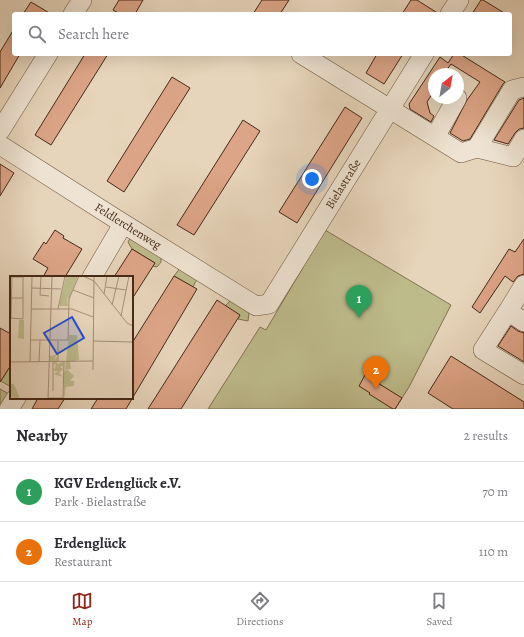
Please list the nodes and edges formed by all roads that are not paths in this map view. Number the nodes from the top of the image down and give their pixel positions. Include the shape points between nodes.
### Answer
1 (82, 0) edge
2 (459, 0) edge
3 (74, 12) edge
4 (451, 12) edge
5 (47, 56) edge
6 (304, 56) edge
7 (423, 56) edge
8 (524, 87) edge
9 (453, 104) edge
10 (389, 109) junction
11 (0, 131) edge
12 (435, 137) junction
13 (524, 139) edge
14 (0, 145) edge
15 (477, 148) junction
16 (123, 224) junction
17 (93, 276) edge
18 (524, 285) edge
19 (256, 306) joint
20 (508, 311) junction
21 (524, 322) edge
22 (524, 375) edge
23 (15, 399) edge
24 (9, 409) edge

1 - 3 street
2 - 4 street
5 - 11 street
6 - 10 street
7 - 10 street, Bielastraße
8 - 15 street via 512,90
9 - 12 street
10 - 12 street
10 - 19 street, Bielastraße via 269,304
12 - 15 street via 461,153
13 - 15 street via 513,157
14 - 16 street, Feldlerchenweg
16 - 17 street
16 - 19 street, Feldlerchenweg
18 - 20 street
20 - 21 street
20 - 22 street via 483,350
23 - 24 street

